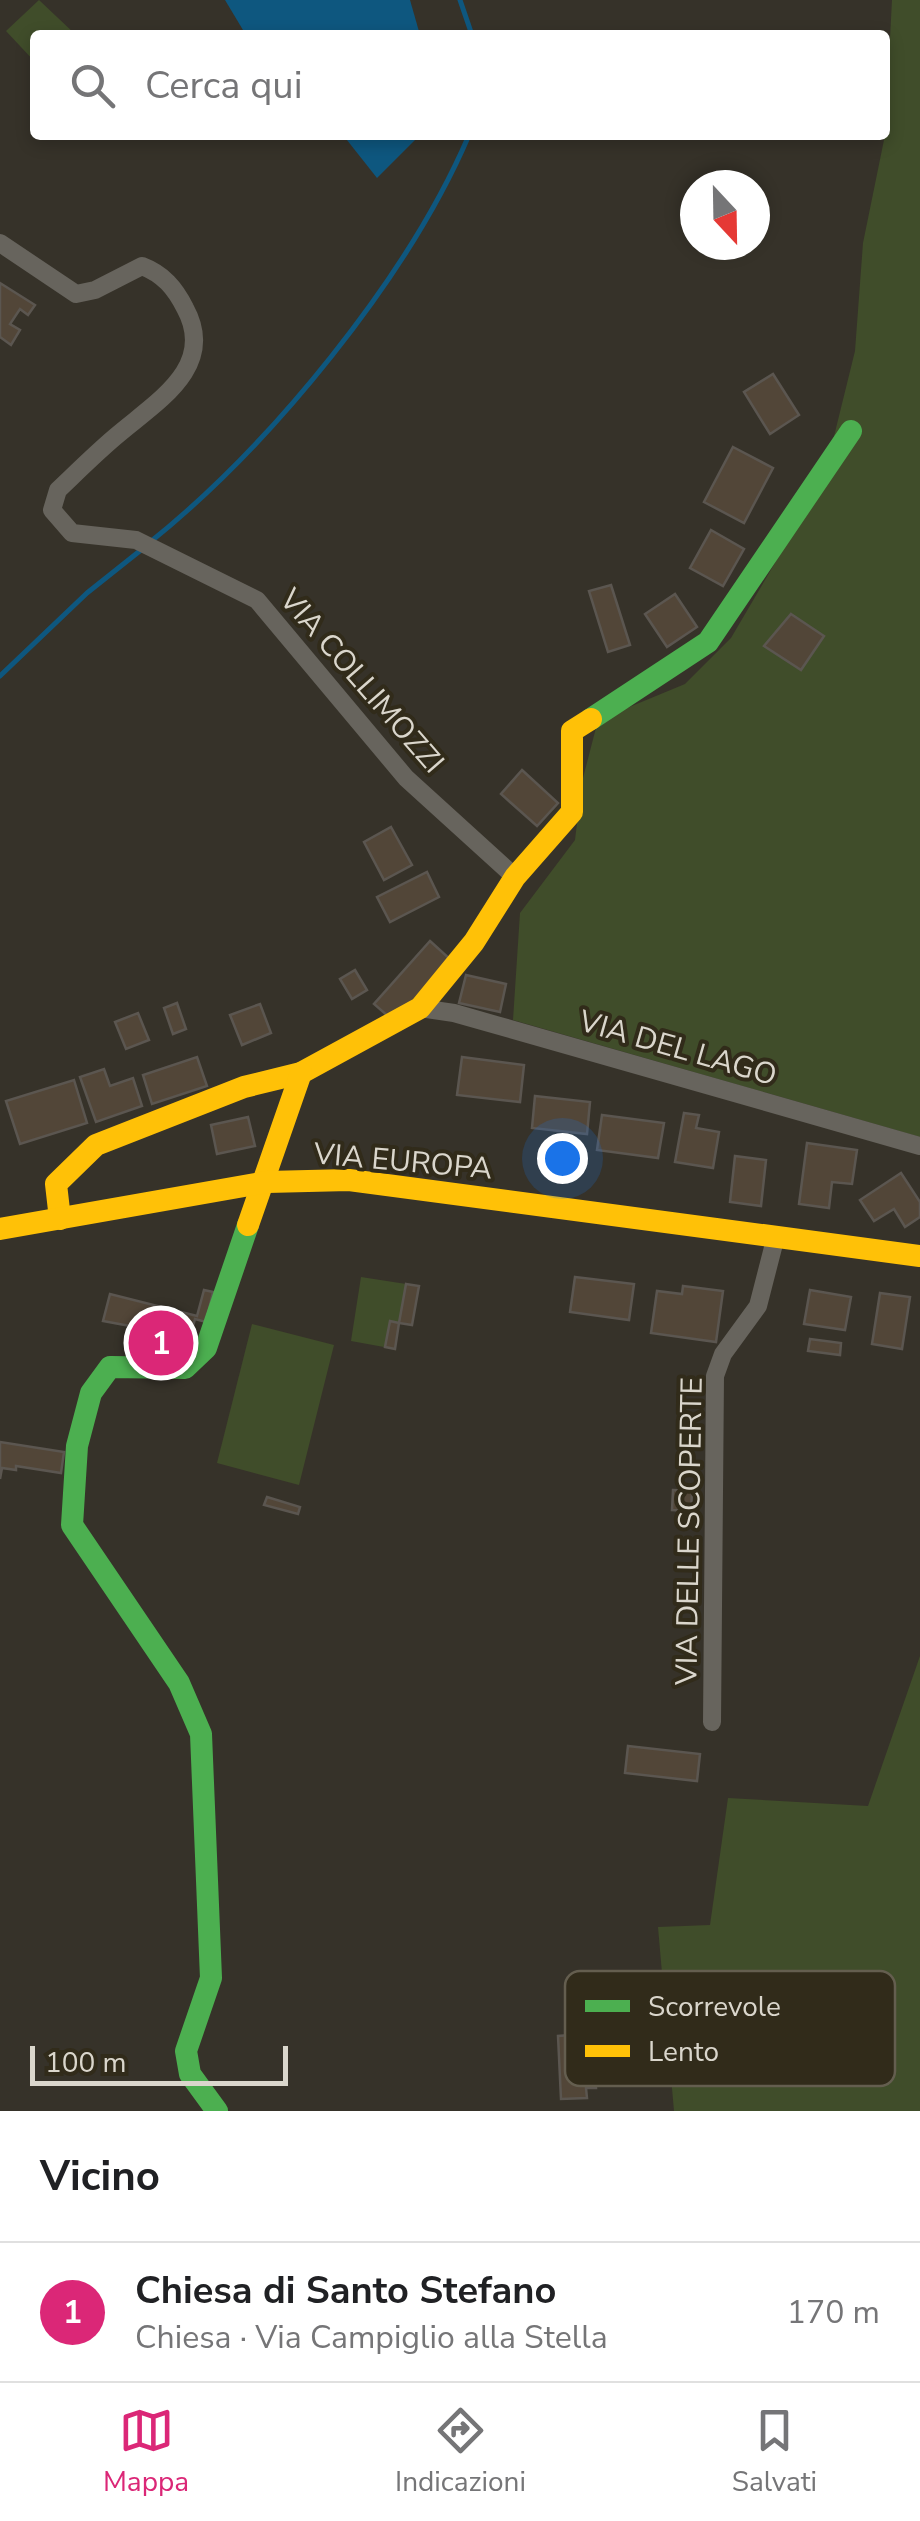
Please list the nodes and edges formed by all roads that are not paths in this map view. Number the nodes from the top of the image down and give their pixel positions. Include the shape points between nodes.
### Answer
1 (0, 243) edge
2 (851, 431) dead end
3 (515, 878) junction
4 (420, 1008) junction
5 (301, 1073) junction
6 (920, 1146) edge
7 (267, 1182) junction
8 (60, 1220) junction
9 (0, 1229) edge
10 (776, 1236) junction
11 (920, 1256) edge
12 (712, 1722) dead end
13 (217, 2111) edge

1 - 3 street, VIA COLLIMOZZI via 76,294 142,266 155,271 171,284 196,329 192,356 178,381 58,490 52,510 72,534 136,540 257,600 406,778
2 - 3 street via 708,642 572,731 572,812
3 - 4 street
4 - 5 street
4 - 6 street, VIA DEL LAGO
5 - 7 street
5 - 8 street via 244,1087 96,1145 56,1184
7 - 8 street, VIA EUROPA
7 - 10 street, VIA EUROPA via 348,1180
7 - 13 street via 196,1362 181,1369 140,1360 110,1367 97,1380 76,1446 72,1525 179,1683 201,1734 210,1978 186,2051 190,2074
8 - 9 street, VIA EUROPA
10 - 11 street, VIA EUROPA
10 - 12 street, VIA DELLE SCOPERTE via 758,1306 716,1376

